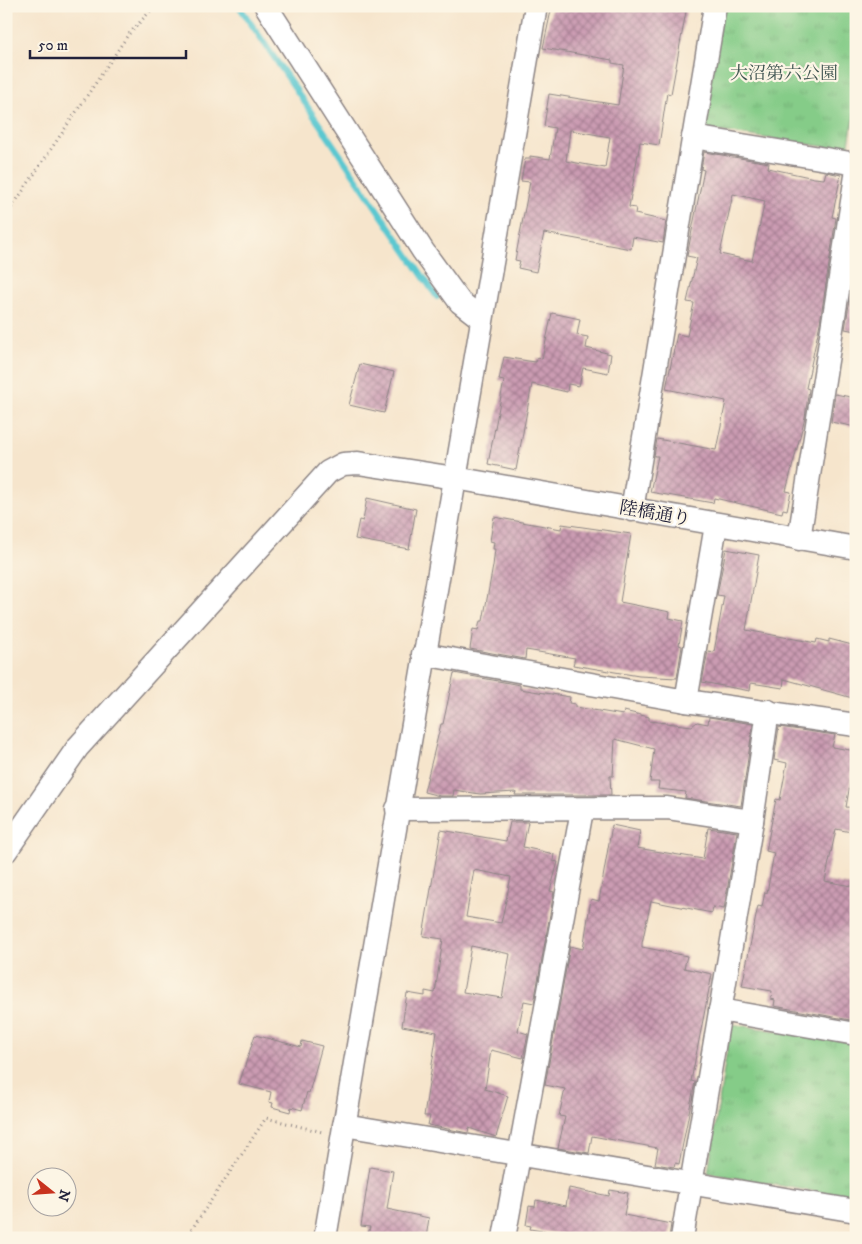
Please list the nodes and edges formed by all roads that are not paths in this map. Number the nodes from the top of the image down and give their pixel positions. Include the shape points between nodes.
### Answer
1 (266, 6) edge
2 (536, 6) edge
3 (714, 6) edge
4 (693, 137) junction
5 (856, 164) edge
6 (856, 176) edge
7 (482, 319) junction
8 (455, 478) junction
9 (632, 510) junction
10 (716, 524) junction
11 (799, 539) junction
12 (856, 548) edge
13 (423, 654) junction
14 (686, 700) junction
15 (768, 711) junction
16 (856, 726) edge
17 (397, 809) junction
18 (582, 810) junction
19 (752, 821) junction
20 (6, 851) edge
21 (720, 1010) junction
22 (856, 1034) edge
23 (343, 1131) junction
24 (518, 1155) junction
25 (691, 1184) junction
26 (856, 1211) edge
27 (325, 1238) edge
28 (504, 1238) edge
29 (682, 1238) edge

1 - 7 street via 423,251 460,302
2 - 7 street
3 - 4 street
4 - 5 street
4 - 9 street
6 - 11 street
7 - 8 street
8 - 9 street, 陸橋通り
8 - 13 street
8 - 20 street, 陸橋通り via 358,463 343,464 328,472 78,747
9 - 10 street, 陸橋通り
10 - 11 street, 陸橋通り
10 - 14 street
11 - 12 street, 陸橋通り
13 - 14 street
13 - 17 street
14 - 15 street
15 - 16 street
15 - 19 street
17 - 18 street
17 - 23 street
18 - 19 street via 667,808
18 - 24 street
19 - 21 street
21 - 22 street
21 - 25 street
23 - 24 street
23 - 27 street
24 - 25 street
24 - 28 street
25 - 26 street
25 - 29 street

